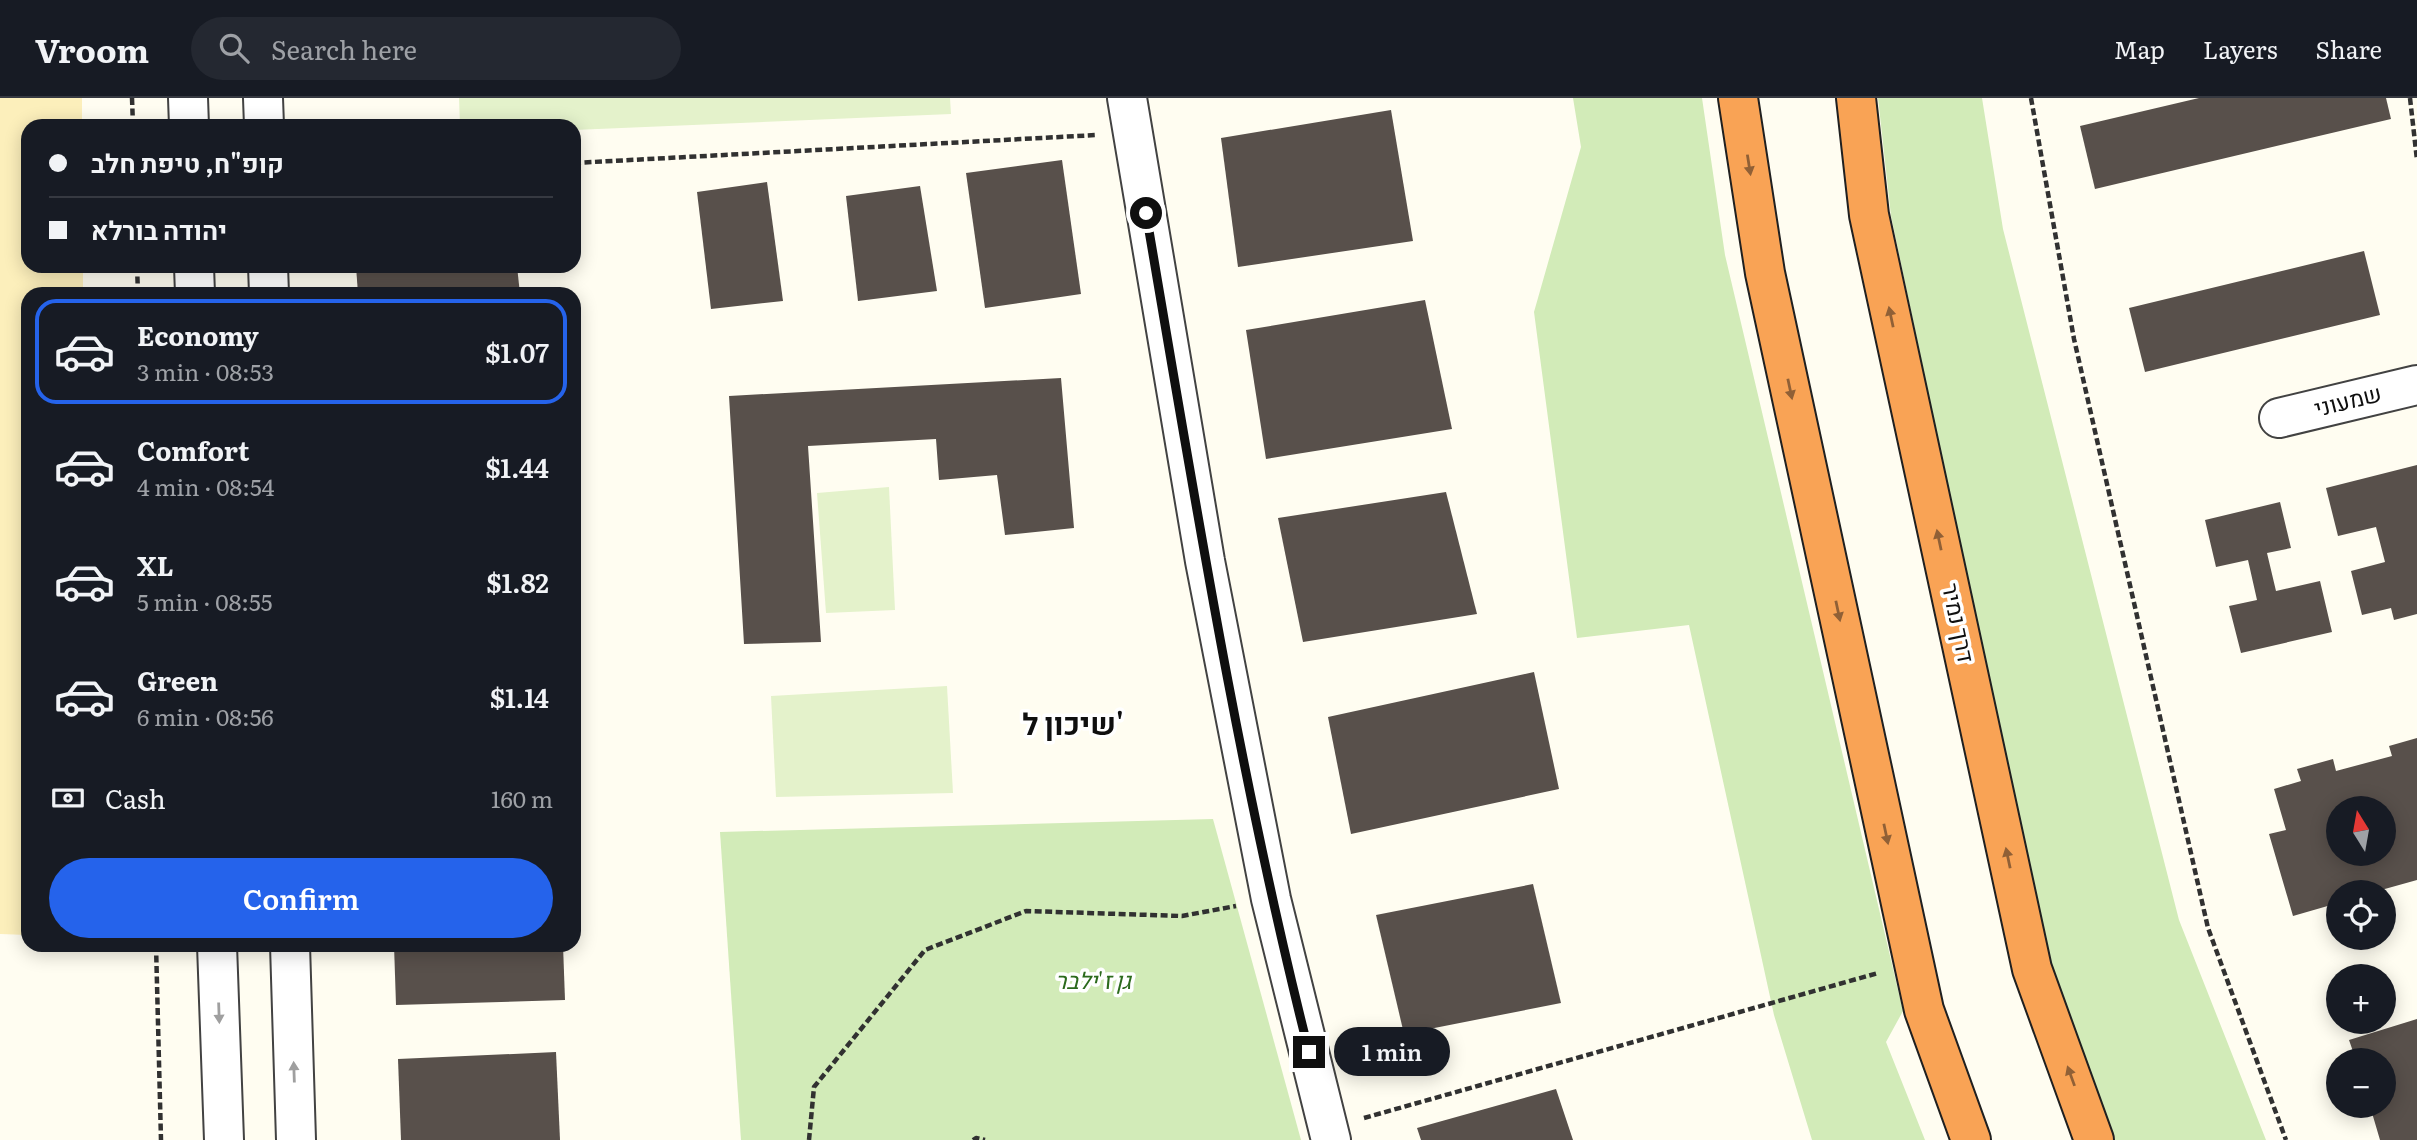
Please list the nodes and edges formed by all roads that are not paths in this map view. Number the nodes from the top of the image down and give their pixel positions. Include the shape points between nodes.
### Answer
1 (188, 98) edge
2 (263, 98) edge
3 (1738, 98) edge
4 (1856, 98) edge
5 (1130, 115) edge
6 (189, 119) edge
7 (264, 119) edge
8 (2417, 385) edge
9 (2279, 418) dead end
10 (217, 952) edge
11 (290, 952) edge
12 (1330, 1134) edge
13 (224, 1140) edge
14 (296, 1140) edge
15 (1971, 1140) edge
16 (2094, 1140) edge

1 - 6 street
2 - 7 street
3 -> 15 highway via 1765,272 1924,1010
16 -> 4 highway, דרך נמיר via 2032,969 1869,215
5 - 12 street via 1205,561 1271,900
8 - 9 street, שמעוני
10 -> 13 street
14 -> 11 street

